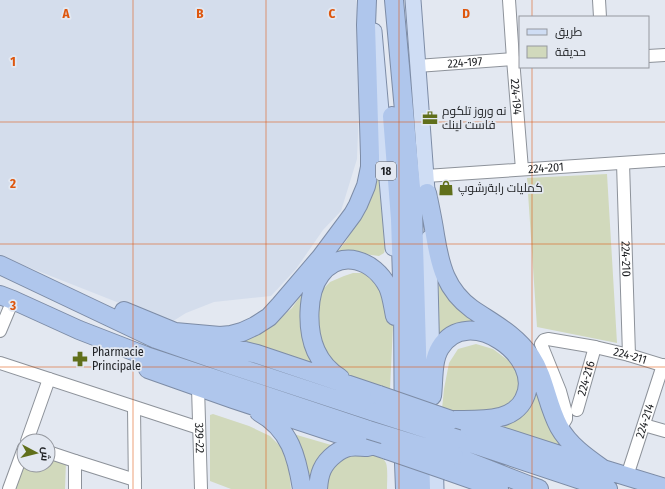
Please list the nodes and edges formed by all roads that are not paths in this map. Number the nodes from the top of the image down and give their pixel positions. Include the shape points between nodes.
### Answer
1 (367, 0) edge
2 (371, 0) edge
3 (382, 0) edge
4 (394, 0) edge
5 (413, 0) edge
6 (509, 0) edge
7 (598, 0) edge
8 (600, 16) edge
9 (665, 55) edge
10 (649, 56) edge
11 (515, 63) edge
12 (417, 66) junction
13 (665, 160) edge
14 (623, 163) junction
15 (522, 169) junction
16 (427, 185) junction
17 (0, 265) edge
18 (6, 298) edge
19 (92, 308) junction
20 (0, 330) edge
21 (80, 330) junction
22 (175, 332) junction
23 (404, 342) junction
24 (595, 348) junction
25 (629, 355) junction
26 (0, 363) edge
27 (664, 365) edge
28 (404, 369) junction
29 (50, 379) junction
30 (198, 387) junction
31 (354, 387) junction
32 (418, 390) junction
33 (233, 399) junction
34 (376, 403) junction
35 (134, 408) junction
36 (577, 410) dead end
37 (452, 420) junction
38 (644, 425) junction
39 (199, 428) junction
40 (559, 428) junction
41 (665, 431) edge
42 (30, 433) edge
43 (387, 450) junction
44 (56, 455) edge
45 (75, 461) junction
46 (404, 464) junction
47 (451, 464) junction
48 (603, 469) junction
49 (16, 470) edge
50 (628, 476) junction
51 (135, 484) edge
52 (665, 488) edge
53 (9, 489) edge
54 (75, 489) edge
55 (201, 489) edge
56 (302, 489) edge
57 (318, 489) edge
58 (396, 489) edge
59 (405, 489) edge
60 (421, 489) edge
61 (436, 489) edge
62 (499, 489) edge
63 (539, 489) edge
64 (608, 489) edge

1 - 22 highway via 370,167 362,196 353,214 321,257 275,311 262,322 232,335
2 - 23 main road, 18 via 388,200
3 - 23 highway via 400,219
4 - 32 highway via 413,210
5 - 12 main road
6 - 11 street, 224-194
7 - 8 street
9 - 10 street
11 - 12 street, 224-197
11 - 15 street, 224-194
12 - 16 main road
13 - 14 street, 224-201
14 - 15 street, 224-201
14 - 25 street, 224-210
15 - 16 street, 224-201
16 - 32 main road via 430,259
16 - 40 highway via 437,250 450,286 464,302 509,333 527,351 542,380
17 - 19 highway
18 - 20 street
18 - 21 highway
19 - 22 highway via 118,309
19 - 34 highway via 156,339 231,365
21 - 30 highway via 112,356
21 - 47 highway, bridge via 146,356 369,430
22 - 31 highway via 257,354
23 - 28 highway
24 - 25 street, 224-211
24 - 36 street, 224-216
24 - 40 street, 224-211 via 548,339 541,344 566,413 566,419
25 - 27 street, 224-211
26 - 29 street
27 - 38 street, 224-214
28 - 31 highway via 390,294 385,282 378,272 364,262 350,259 337,262 320,275 313,290 310,312 312,338 316,352 325,366
28 - 32 highway
29 - 35 street
29 - 42 street
30 - 33 highway
30 - 39 street, 329-22
31 - 34 highway
32 - 37 highway via 435,367 438,352 443,344 455,334 466,330 479,331 503,343 514,352 525,370 528,382 526,396 520,406 510,413 488,420
32 - 46 highway
32 - 60 highway
32 - 61 main road
33 - 43 highway
33 - 56 highway via 269,418 281,430 296,457
34 - 37 highway, bridge
34 - 64 highway, bridge via 458,439
35 - 39 street
35 - 51 street
37 - 48 highway
38 - 41 street
38 - 50 street, 224-214
39 - 55 street, 329-22
40 - 48 highway via 577,450
43 - 47 highway, bridge
43 - 57 highway via 348,447 340,451 325,464 320,474
44 - 45 street
45 - 51 street
45 - 54 street
46 - 58 highway
46 - 59 highway
47 - 62 highway
47 - 63 highway
48 - 50 highway
49 - 53 street
50 - 52 highway

